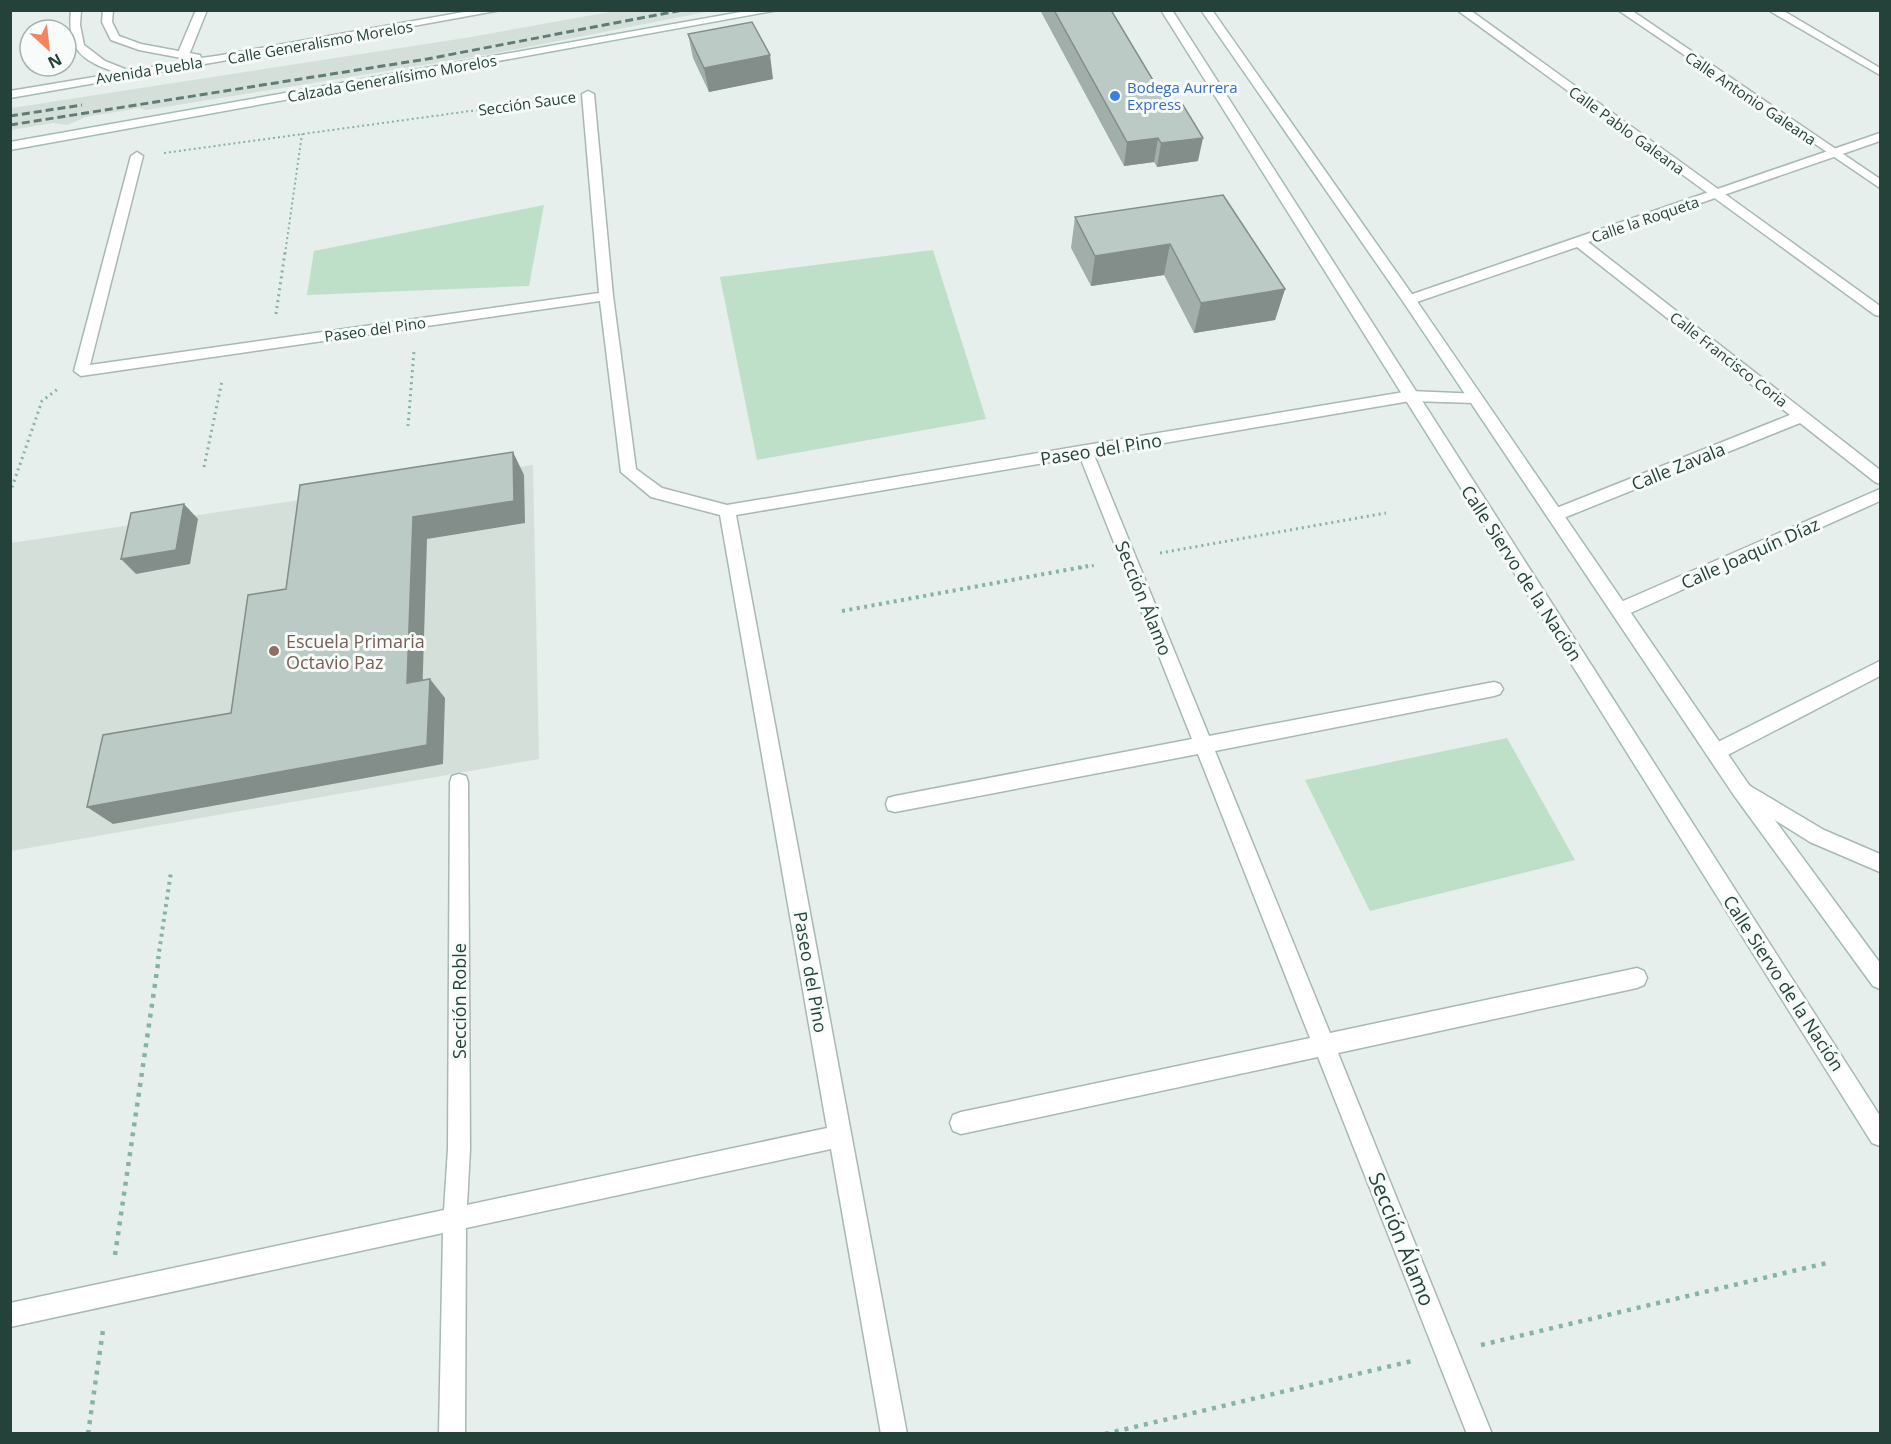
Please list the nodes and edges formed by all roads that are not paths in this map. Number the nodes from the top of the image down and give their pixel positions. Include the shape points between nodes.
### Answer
1 (76, 10) edge
2 (108, 10) edge
3 (202, 10) edge
4 (496, 10) edge
5 (773, 10) edge
6 (1166, 10) edge
7 (1462, 10) edge
8 (1623, 10) edge
9 (1773, 10) edge
10 (1215, 15) edge
11 (183, 55) junction
12 (216, 59) junction
13 (1881, 72) edge
14 (130, 73) junction
15 (588, 94) road end
16 (10, 95) edge
17 (1881, 137) edge
18 (10, 146) edge
19 (1834, 154) junction
20 (137, 156) road end
21 (1881, 184) edge
22 (1716, 194) junction
23 (1578, 241) junction
24 (606, 296) junction
25 (1409, 300) junction
26 (1881, 312) edge
27 (1410, 396) junction
28 (1475, 398) junction
29 (1802, 416) junction
30 (1085, 451) junction
31 (1881, 478) edge
32 (1881, 495) edge
33 (727, 511) junction
34 (1555, 515) junction
35 (1620, 610) junction
36 (1881, 668) edge
37 (1494, 689) dead end
38 (1203, 745) junction
39 (1716, 752) junction
40 (459, 782) dead end
41 (1740, 788) junction
42 (895, 804) dead end
43 (1881, 863) edge
44 (1637, 978) dead end
45 (1881, 979) edge
46 (1324, 1045) junction
47 (961, 1123) dead end
48 (1881, 1135) edge
49 (840, 1136) junction
50 (455, 1219) junction
51 (10, 1315) edge
52 (452, 1434) edge
53 (894, 1434) edge
54 (1480, 1434) edge

1 - 14 street via 73,28 78,48 93,61
2 - 11 street via 107,22 115,38 138,47
3 - 11 street
4 - 12 street, Calle Generalismo Morelos
5 - 18 street, Calzada Generalísimo Morelos
6 - 27 street, Calle Siervo de la Nación
7 - 22 street, Calle Pablo Galeana
8 - 19 street, Calle Antonio Galeana
9 - 13 street
10 - 25 street
11 - 12 street
12 - 14 street, Avenida Puebla
14 - 16 street, Avenida Puebla
15 - 24 street, Sección Sauce
17 - 19 street, Calle la Roqueta
19 - 21 street, Calle Antonio Galeana
19 - 22 street, Calle la Roqueta
20 - 24 street, Paseo del Pino via 81,371
22 - 23 street, Calle la Roqueta
22 - 26 street, Calle Pablo Galeana
23 - 25 street, Calle la Roqueta
23 - 29 street, Calle Francisco Coria
24 - 33 street, Paseo del Pino via 629,472 657,494
25 - 28 street
27 - 28 street, Paseo del Pino
27 - 30 street, Paseo del Pino
27 - 48 street, Calle Siervo de la Nación
28 - 34 street
29 - 31 street, Calle Francisco Coria
29 - 34 street, Calle Zavala
30 - 33 street, Paseo del Pino
30 - 38 street, Sección Álamo
32 - 35 street, Calle Joaquín Díaz
33 - 49 street, Paseo del Pino
34 - 35 street
35 - 39 street
36 - 39 street
37 - 38 street
38 - 42 street
38 - 46 street, Sección Álamo
39 - 41 street
40 - 50 street, Sección Roble via 459,1137
41 - 43 street via 1817,836
41 - 45 street
44 - 46 street
46 - 47 street
46 - 54 street, Sección Álamo
49 - 50 street
49 - 53 street, Paseo del Pino
50 - 51 street
50 - 52 street, Sección Roble

